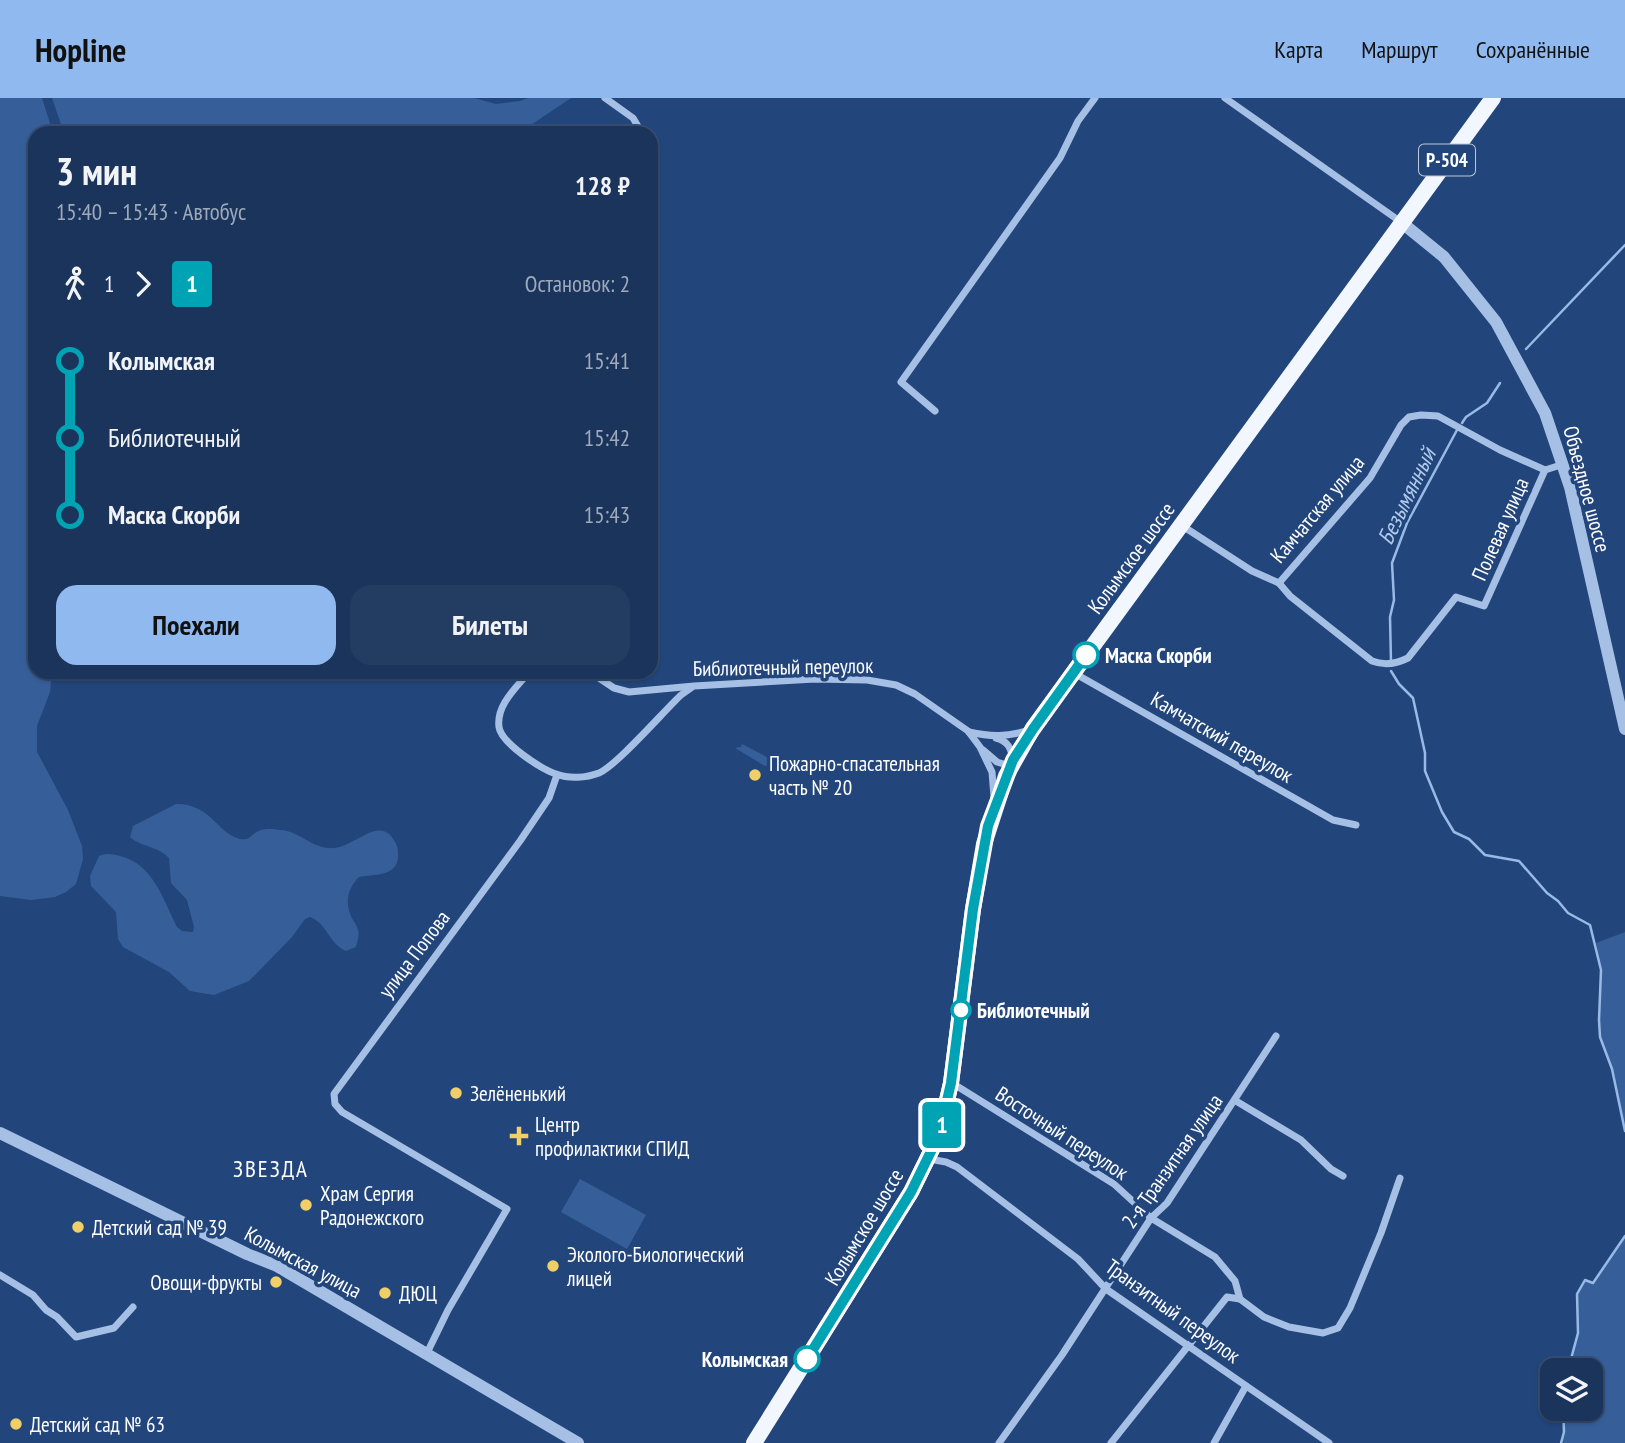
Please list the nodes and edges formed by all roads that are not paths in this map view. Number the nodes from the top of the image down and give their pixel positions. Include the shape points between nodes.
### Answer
1 (605, 98) edge
2 (1096, 98) edge
3 (1225, 98) edge
4 (1493, 98) edge
5 (638, 126) edge
6 (1401, 222) junction
7 (936, 411) dead end
8 (1564, 464) junction
9 (1545, 470) junction
10 (1181, 525) junction
11 (1279, 583) junction
12 (1074, 672) junction
13 (524, 679) edge
14 (600, 679) edge
15 (694, 686) junction
16 (1033, 729) junction
17 (1625, 729) edge
18 (968, 731) junction
19 (990, 736) junction
20 (980, 747) junction
21 (1012, 763) junction
22 (557, 775) junction
23 (995, 805) junction
24 (1356, 825) dead end
25 (1276, 1036) dead end
26 (951, 1083) junction
27 (1236, 1101) junction
28 (0, 1133) edge
29 (929, 1159) junction
30 (1343, 1175) dead end
31 (1400, 1178) dead end
32 (1151, 1218) junction
33 (0, 1275) edge
34 (1106, 1289) junction
35 (1240, 1299) junction
36 (133, 1307) dead end
37 (1188, 1345) junction
38 (427, 1353) junction
39 (1246, 1386) junction
40 (578, 1443) edge
41 (754, 1443) edge
42 (999, 1443) edge
43 (1111, 1443) edge
44 (1214, 1443) edge
45 (1329, 1443) edge

1 - 5 street
2 - 7 street via 1060,158 901,382
3 - 6 street
4 - 6 highway, Р-504
6 - 8 street, Объездное шоссе via 1444,257 1496,322 1536,393
6 - 10 highway, Колымское шоссе
8 - 9 street, Полевая улица
8 - 17 street, Объездное шоссе
9 - 11 street, Камчатская улица via 1438,416 1409,417 1370,478
9 - 11 street, Полевая улица via 1484,606 1456,597 1408,658 1399,663 1371,661
10 - 11 street, Камчатская улица
10 - 12 highway, Колымское шоссе
12 - 16 highway, Колымское шоссе
12 - 24 street, Камчатский переулок via 1333,820
13 - 22 street via 500,714 503,739
14 - 15 street, Библиотечный переулок via 629,692
15 - 18 street, Библиотечный переулок via 814,679 883,682 915,694
15 - 22 street via 601,772 583,778
16 - 19 street, Библиотечный переулок
16 - 21 highway, Колымское шоссе
18 - 19 street, Библиотечный переулок
18 - 20 street, Библиотечный переулок
19 - 21 street via 1004,740 1011,749
20 - 21 street via 997,762
20 - 23 street, Библиотечный переулок via 992,772
21 - 23 highway, Колымское шоссе
22 - 38 street, улица Попова via 549,798 513,852 334,1094 342,1112 507,1209
23 - 26 highway, Колымское шоссе via 976,886
25 - 27 street, 2-я Транзитная улица
26 - 29 highway, Колымское шоссе
26 - 32 street, Восточный переулок via 1114,1184
27 - 30 street via 1301,1140
27 - 32 street, 2-я Транзитная улица via 1167,1203
28 - 38 street, Колымская улица via 277,1266
29 - 34 street, Транзитный переулок via 957,1167 1077,1259
29 - 41 highway, Колымское шоссе
31 - 35 street via 1338,1328 1323,1333 1289,1327 1264,1317
32 - 34 street, 2-я Транзитная улица
32 - 35 street, Восточный переулок via 1215,1257 1235,1281
33 - 36 street via 33,1295 76,1337 114,1328
34 - 37 street, Транзитный переулок
34 - 42 street, 2-я Транзитная улица
35 - 37 street via 1227,1297
37 - 39 street, Транзитный переулок
37 - 43 street
38 - 40 street, Колымская улица
39 - 44 street
39 - 45 street, Транзитный переулок

